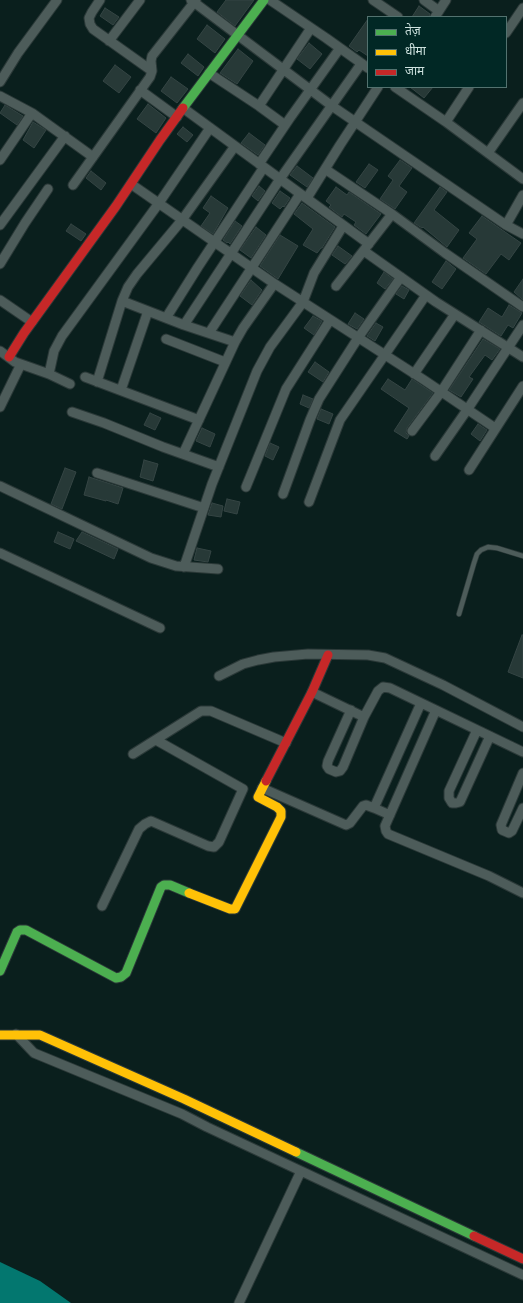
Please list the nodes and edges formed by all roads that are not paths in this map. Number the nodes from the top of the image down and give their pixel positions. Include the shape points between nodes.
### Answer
1 (57, 0) edge
2 (100, 0) edge
3 (140, 0) edge
4 (264, 0) edge
5 (270, 0) edge
6 (373, 0) edge
7 (424, 0) edge
8 (446, 0) edge
9 (193, 1) edge
10 (523, 8) edge
11 (437, 14) edge
12 (397, 16) edge
13 (311, 28) junction
14 (507, 32) edge
15 (238, 36) junction
16 (109, 41) junction
17 (340, 48) junction
18 (364, 66) edge
19 (283, 69) junction
20 (152, 71) junction
21 (209, 73) junction
22 (0, 82) edge
23 (377, 88) edge
24 (396, 88) edge
25 (468, 88) edge
26 (140, 90) junction
27 (310, 90) junction
28 (0, 96) edge
29 (523, 102) edge
30 (259, 106) junction
31 (332, 106) junction
32 (184, 108) junction
33 (32, 113) junction
34 (177, 117) junction
35 (355, 122) junction
36 (446, 122) junction
37 (285, 126) junction
38 (210, 128) junction
39 (65, 136) junction
40 (235, 146) junction
41 (488, 153) junction
42 (93, 157) junction
43 (0, 160) edge
44 (261, 165) junction
45 (324, 169) junction
46 (280, 179) junction
47 (523, 179) edge
48 (131, 184) junction
49 (73, 185) dead end
50 (48, 189) dead end
51 (523, 195) edge
52 (304, 196) junction
53 (159, 203) junction
54 (392, 214) junction
55 (182, 220) junction
56 (0, 225) edge
57 (506, 225) junction
58 (343, 226) junction
59 (523, 234) edge
60 (214, 243) junction
61 (366, 248) junction
62 (232, 254) junction
63 (0, 264) edge
64 (251, 268) junction
65 (401, 277) junction
66 (274, 284) junction
67 (336, 286) dead end
68 (426, 296) junction
69 (0, 300) edge
70 (122, 301) junction
71 (303, 302) junction
72 (523, 307) edge
73 (148, 311) junction
74 (455, 314) junction
75 (166, 318) junction
76 (330, 320) junction
77 (32, 322) junction
78 (184, 325) junction
79 (523, 325) edge
80 (481, 330) junction
81 (209, 333) junction
82 (358, 338) junction
83 (166, 340) dead end
84 (235, 342) junction
85 (508, 347) junction
86 (0, 351) edge
87 (385, 356) junction
88 (523, 357) edge
89 (8, 358) junction
90 (225, 362) junction
91 (21, 364) junction
92 (49, 374) junction
93 (414, 374) junction
94 (84, 377) dead end
95 (97, 382) junction
96 (70, 384) dead end
97 (523, 386) edge
98 (121, 390) junction
99 (441, 392) junction
100 (520, 398) edge
101 (0, 407) edge
102 (467, 410) junction
103 (72, 412) dead end
104 (198, 420) junction
105 (495, 428) junction
106 (412, 432) dead end
107 (183, 454) junction
108 (435, 456) dead end
109 (219, 467) junction
110 (469, 470) dead end
111 (97, 473) dead end
112 (0, 486) edge
113 (246, 487) dead end
114 (283, 494) dead end
115 (309, 502) dead end
116 (204, 508) junction
117 (0, 553) edge
118 (523, 556) edge
119 (184, 567) junction
120 (218, 570) dead end
121 (459, 614) dead end
122 (160, 628) dead end
123 (328, 655) junction
124 (219, 676) dead end
125 (312, 692) junction
126 (421, 703) junction
127 (351, 710) junction
128 (436, 710) junction
129 (364, 716) junction
130 (523, 726) edge
131 (477, 730) junction
132 (490, 736) junction
133 (156, 740) junction
134 (286, 743) junction
135 (523, 752) edge
136 (133, 754) dead end
137 (523, 773) edge
138 (262, 788) junction
139 (243, 789) junction
140 (258, 798) junction
141 (374, 808) junction
142 (523, 808) edge
143 (390, 815) junction
144 (523, 893) edge
145 (102, 906) dead end
146 (0, 971) edge
147 (16, 1034) junction
148 (0, 1035) edge
149 (301, 1171) junction
150 (356, 1181) junction
151 (350, 1194) junction
152 (523, 1259) edge
153 (523, 1275) edge
154 (239, 1303) edge

1 - 22 street
2 - 16 street via 89,18 90,24
3 - 16 street
4 - 15 street
5 - 13 street
6 - 12 street
7 - 11 street
8 - 11 street
9 - 15 street
9 - 20 street via 152,56
10 - 14 street
13 - 17 street
13 - 19 street
15 - 19 street
15 - 21 street
16 - 20 street
17 - 18 street
17 - 27 street
18 - 31 street
19 - 27 street
19 - 30 street
20 - 26 street
21 - 30 street
21 - 32 street
23 - 35 street
24 - 36 street
25 - 36 street
26 - 34 street
26 - 42 street
27 - 31 street
27 - 37 street
28 - 33 street
29 - 41 street
30 - 37 street
31 - 35 street
31 - 46 street
32 - 34 street
32 - 38 street
33 - 39 street
33 - 43 street
34 - 48 street
35 - 45 street
35 - 57 street
36 - 41 street
37 - 44 street
38 - 40 street
38 - 53 street
39 - 42 street
39 - 56 street
40 - 44 street
40 - 55 street
41 - 47 street
42 - 49 street
44 - 46 street
44 - 60 street
45 - 52 street
45 - 54 street
46 - 52 street
46 - 62 street
48 - 53 street
48 - 77 street
50 - 63 street
51 - 57 street
52 - 58 street
52 - 64 street
53 - 55 street
53 - 92 street via 62,336 54,351
54 - 61 street
54 - 72 street
55 - 60 street
55 - 70 street via 132,281
57 - 59 street
58 - 61 street
58 - 71 street via 314,273
60 - 62 street
60 - 75 street
61 - 65 street
61 - 67 street
62 - 64 street
62 - 78 street
64 - 66 street
64 - 81 street
65 - 68 street
65 - 82 street
66 - 71 street
66 - 84 street
68 - 74 street
68 - 87 street
69 - 77 street
70 - 73 street
70 - 95 street
71 - 76 street
71 - 109 street via 262,360
73 - 75 street
73 - 98 street
74 - 80 street
74 - 93 street
75 - 78 street
76 - 82 street
76 - 113 street via 286,389
77 - 89 street
78 - 81 street
79 - 85 street
80 - 85 street
80 - 99 street
81 - 84 street
82 - 87 street
82 - 114 street via 319,398
83 - 90 street
84 - 90 street
85 - 88 street
85 - 102 street
86 - 89 street
87 - 93 street
87 - 115 street via 340,420
89 - 91 street
90 - 104 street
91 - 92 street
91 - 101 street
92 - 96 street
93 - 99 street
94 - 95 street
95 - 98 street
97 - 100 street
98 - 104 street
99 - 102 street
99 - 106 street
100 - 105 street
102 - 105 street
102 - 108 street
103 - 107 street
104 - 107 street
105 - 110 street
107 - 109 street
109 - 116 street
111 - 116 street
112 - 119 street via 151,558
116 - 119 street
117 - 122 street
118 - 121 lane via 497,548 488,547 481,550 477,554
119 - 120 street
123 - 124 street via 308,654 258,660
123 - 125 street
123 - 130 street via 385,658
125 - 127 street
125 - 134 street
126 - 128 street
126 - 129 street via 383,687
126 - 141 street
127 - 129 street
127 - 129 street via 328,761 327,766 333,771 340,771 343,767
128 - 131 street
128 - 143 street
131 - 132 street
131 - 132 street via 449,791 452,803 460,802
132 - 135 street
133 - 134 street via 201,711 211,711
133 - 136 street
133 - 139 street
134 - 138 street
137 - 142 street via 501,824 502,830 509,833 512,831
138 - 140 street
138 - 141 street via 346,825 363,806
139 - 140 street
139 - 145 street via 219,842 214,847 151,821 145,824 139,829
140 - 146 street via 278,807 281,817 235,909 164,885 122,977 116,978 26,930 17,932
141 - 143 street
143 - 144 street via 385,826 388,834
147 - 148 street
147 - 149 street via 34,1053 182,1114
147 - 150 street via 40,1035 184,1099
149 - 151 street
149 - 154 street
150 - 151 street
150 - 152 street
151 - 153 street

